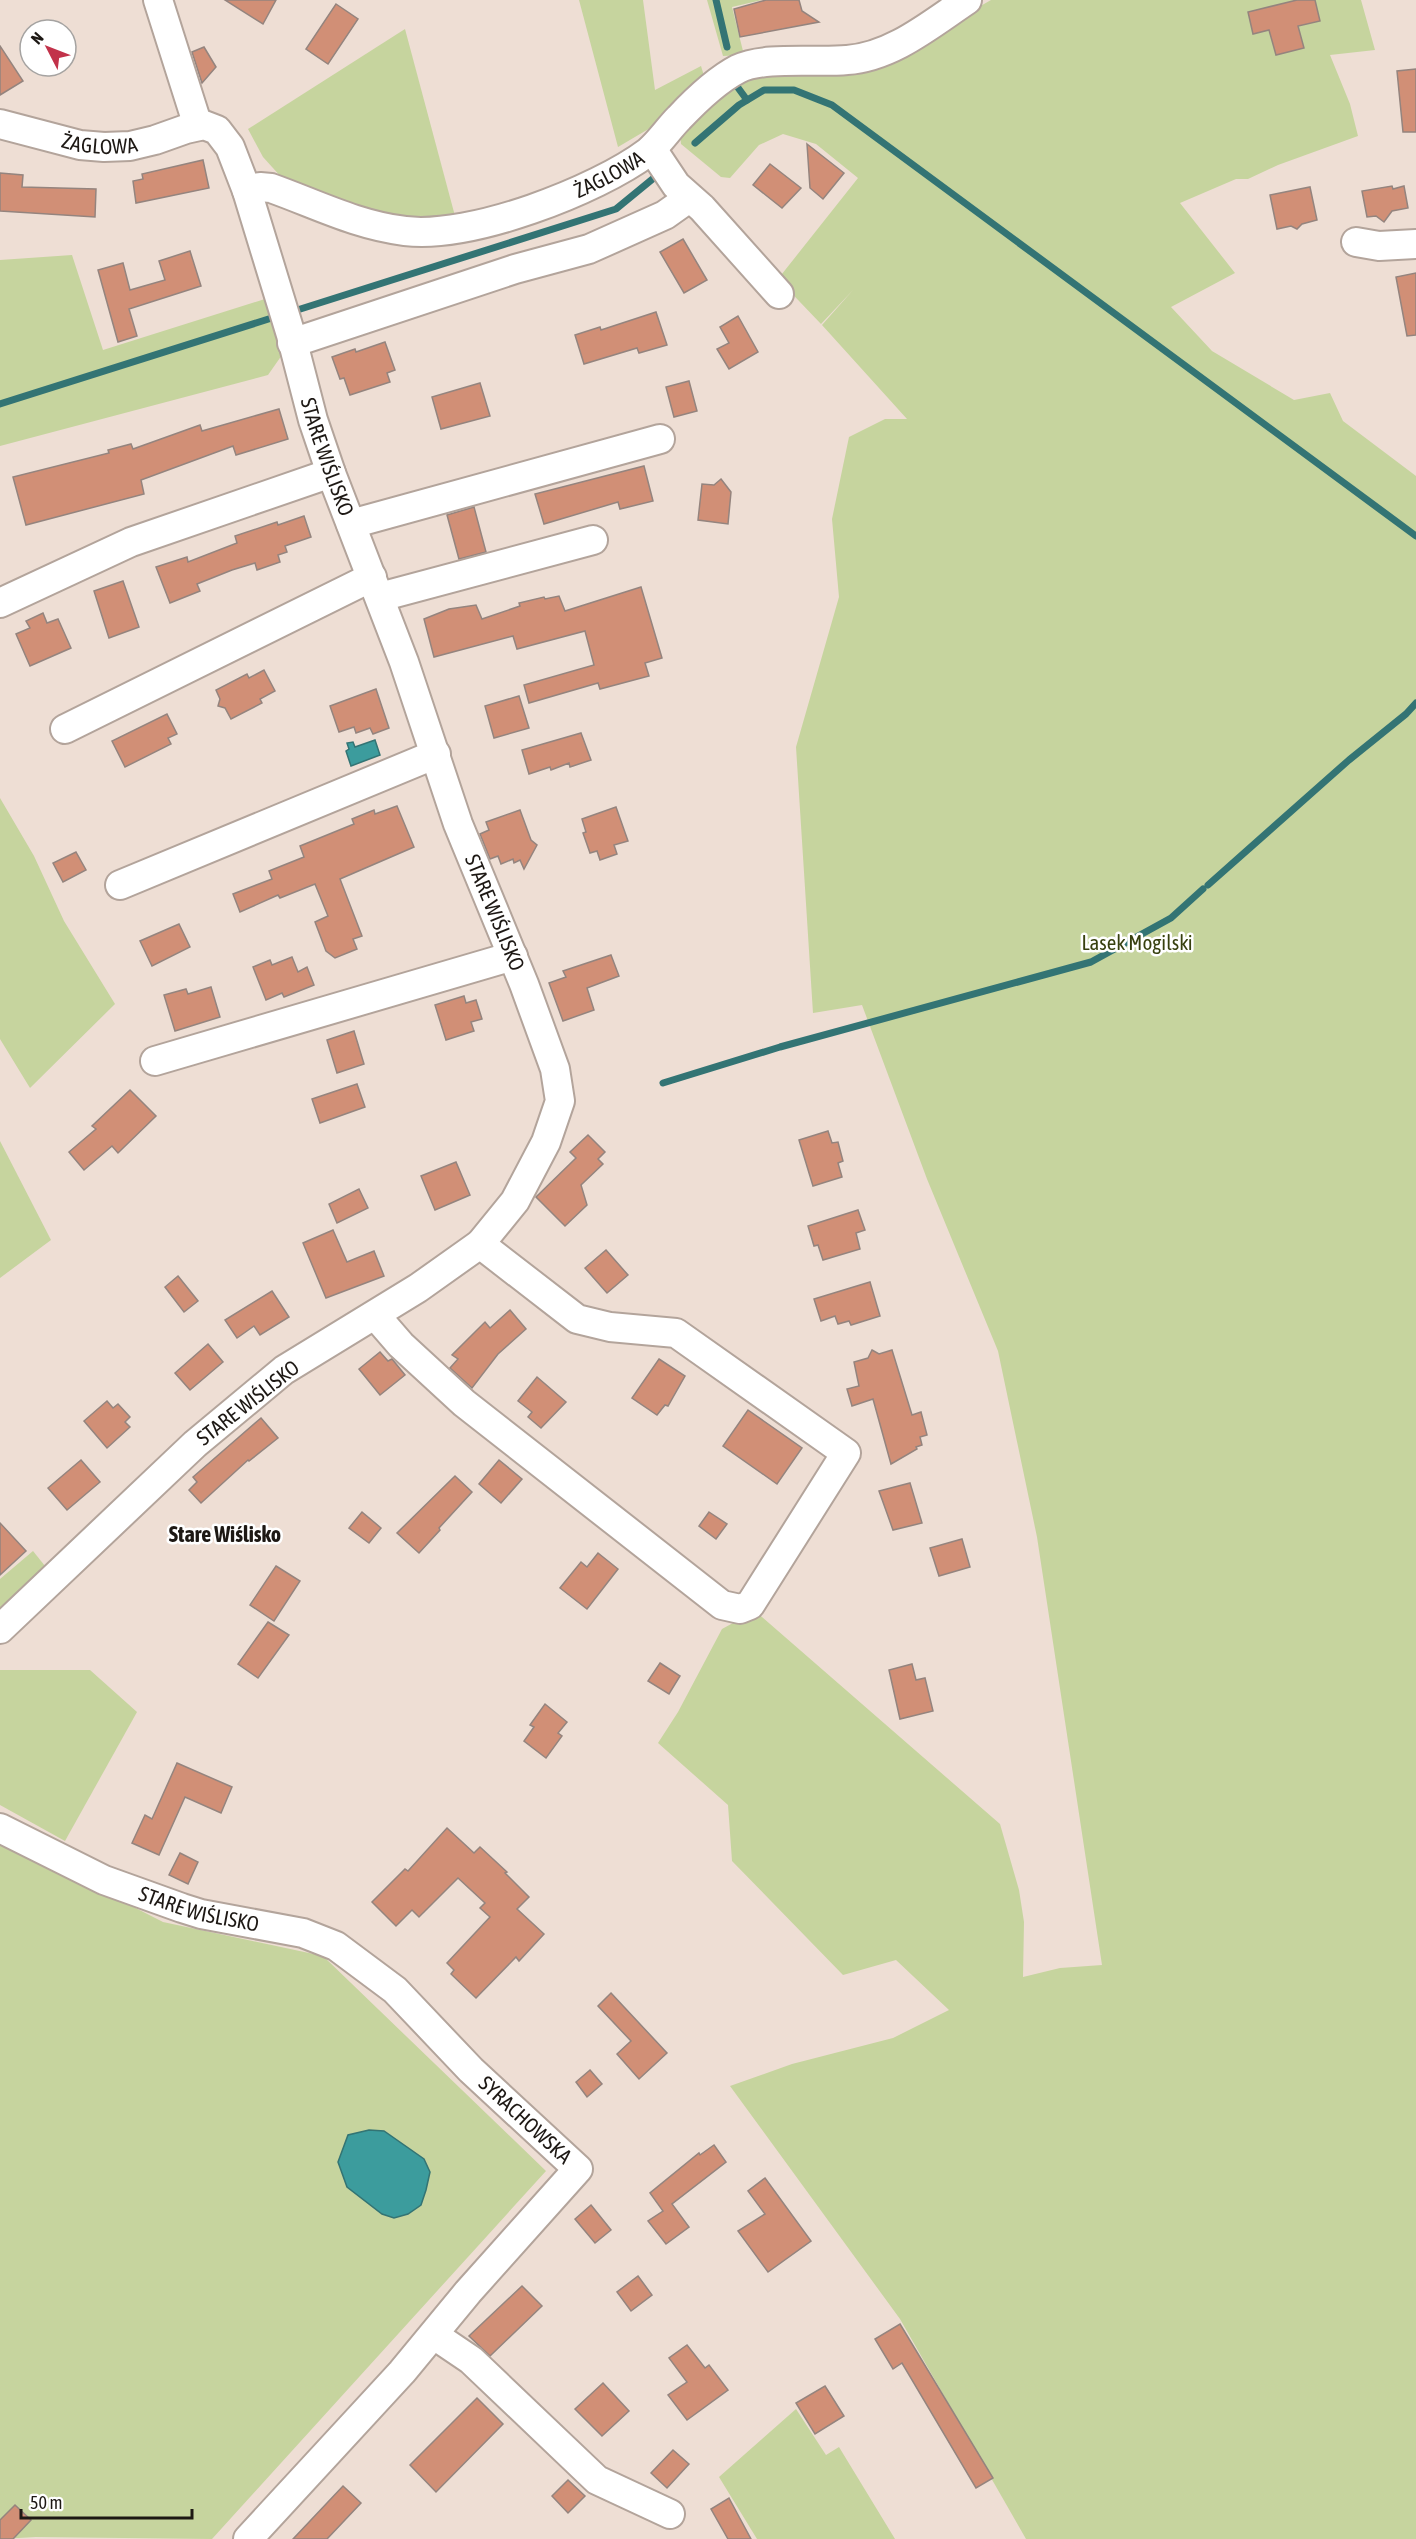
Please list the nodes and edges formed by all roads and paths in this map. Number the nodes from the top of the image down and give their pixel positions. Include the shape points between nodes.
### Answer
1 (158, 0) edge
2 (967, 0) edge
3 (932, 10) edge
4 (0, 124) edge
5 (198, 126) junction
6 (652, 149) junction
7 (247, 191) junction
8 (689, 198) junction
9 (1356, 242) dead end
10 (1416, 244) edge
11 (779, 294) dead end
12 (292, 339) junction
13 (660, 440) dead end
14 (331, 472) junction
15 (351, 524) junction
16 (593, 540) dead end
17 (376, 587) junction
18 (0, 603) edge
19 (65, 729) dead end
20 (435, 754) junction
21 (120, 885) dead end
22 (513, 956) junction
23 (155, 1061) dead end
24 (480, 1244) junction
25 (375, 1315) junction
26 (0, 1629) edge
27 (0, 1828) edge
28 (395, 1990) joint
29 (434, 2336) junction
30 (670, 2514) dead end
31 (248, 2539) edge

1 - 5 street
2 - 3 street, ŻAGLOWA
3 - 6 street, ŻAGLOWA via 899,45 861,58 739,68 702,96
4 - 5 street, ŻAGLOWA via 80,145 105,147 130,146
5 - 7 street, STARE WIŚLISKO via 211,127 226,140
6 - 7 street, ŻAGLOWA via 622,169 544,204 476,225 431,231 406,231 347,218 271,188
6 - 8 street
7 - 12 street, STARE WIŚLISKO
8 - 11 street
8 - 12 street via 665,215 589,249
9 - 10 street via 1379,246
12 - 14 street, STARE WIŚLISKO
13 - 15 street
14 - 15 street, STARE WIŚLISKO
14 - 18 street via 131,542
15 - 17 street, STARE WIŚLISKO
16 - 17 street
17 - 19 street
17 - 20 street, STARE WIŚLISKO
20 - 21 street
20 - 22 street, STARE WIŚLISKO via 458,824
22 - 23 street
22 - 24 street, STARE WIŚLISKO via 555,1070 560,1101 546,1142 515,1202
24 - 25 street, STARE WIŚLISKO
24 - 25 street via 577,1319 610,1327 676,1333 846,1453 750,1605 740,1609 722,1605 464,1403 401,1345
25 - 26 street, STARE WIŚLISKO via 284,1370 195,1444
27 - 28 street, STARE WIŚLISKO via 104,1880 182,1908 321,1938
28 - 29 street, SYRACHOWSKA via 471,2070 578,2169
29 - 30 street via 471,2360 597,2480
29 - 31 street, SYRACHOWSKA

